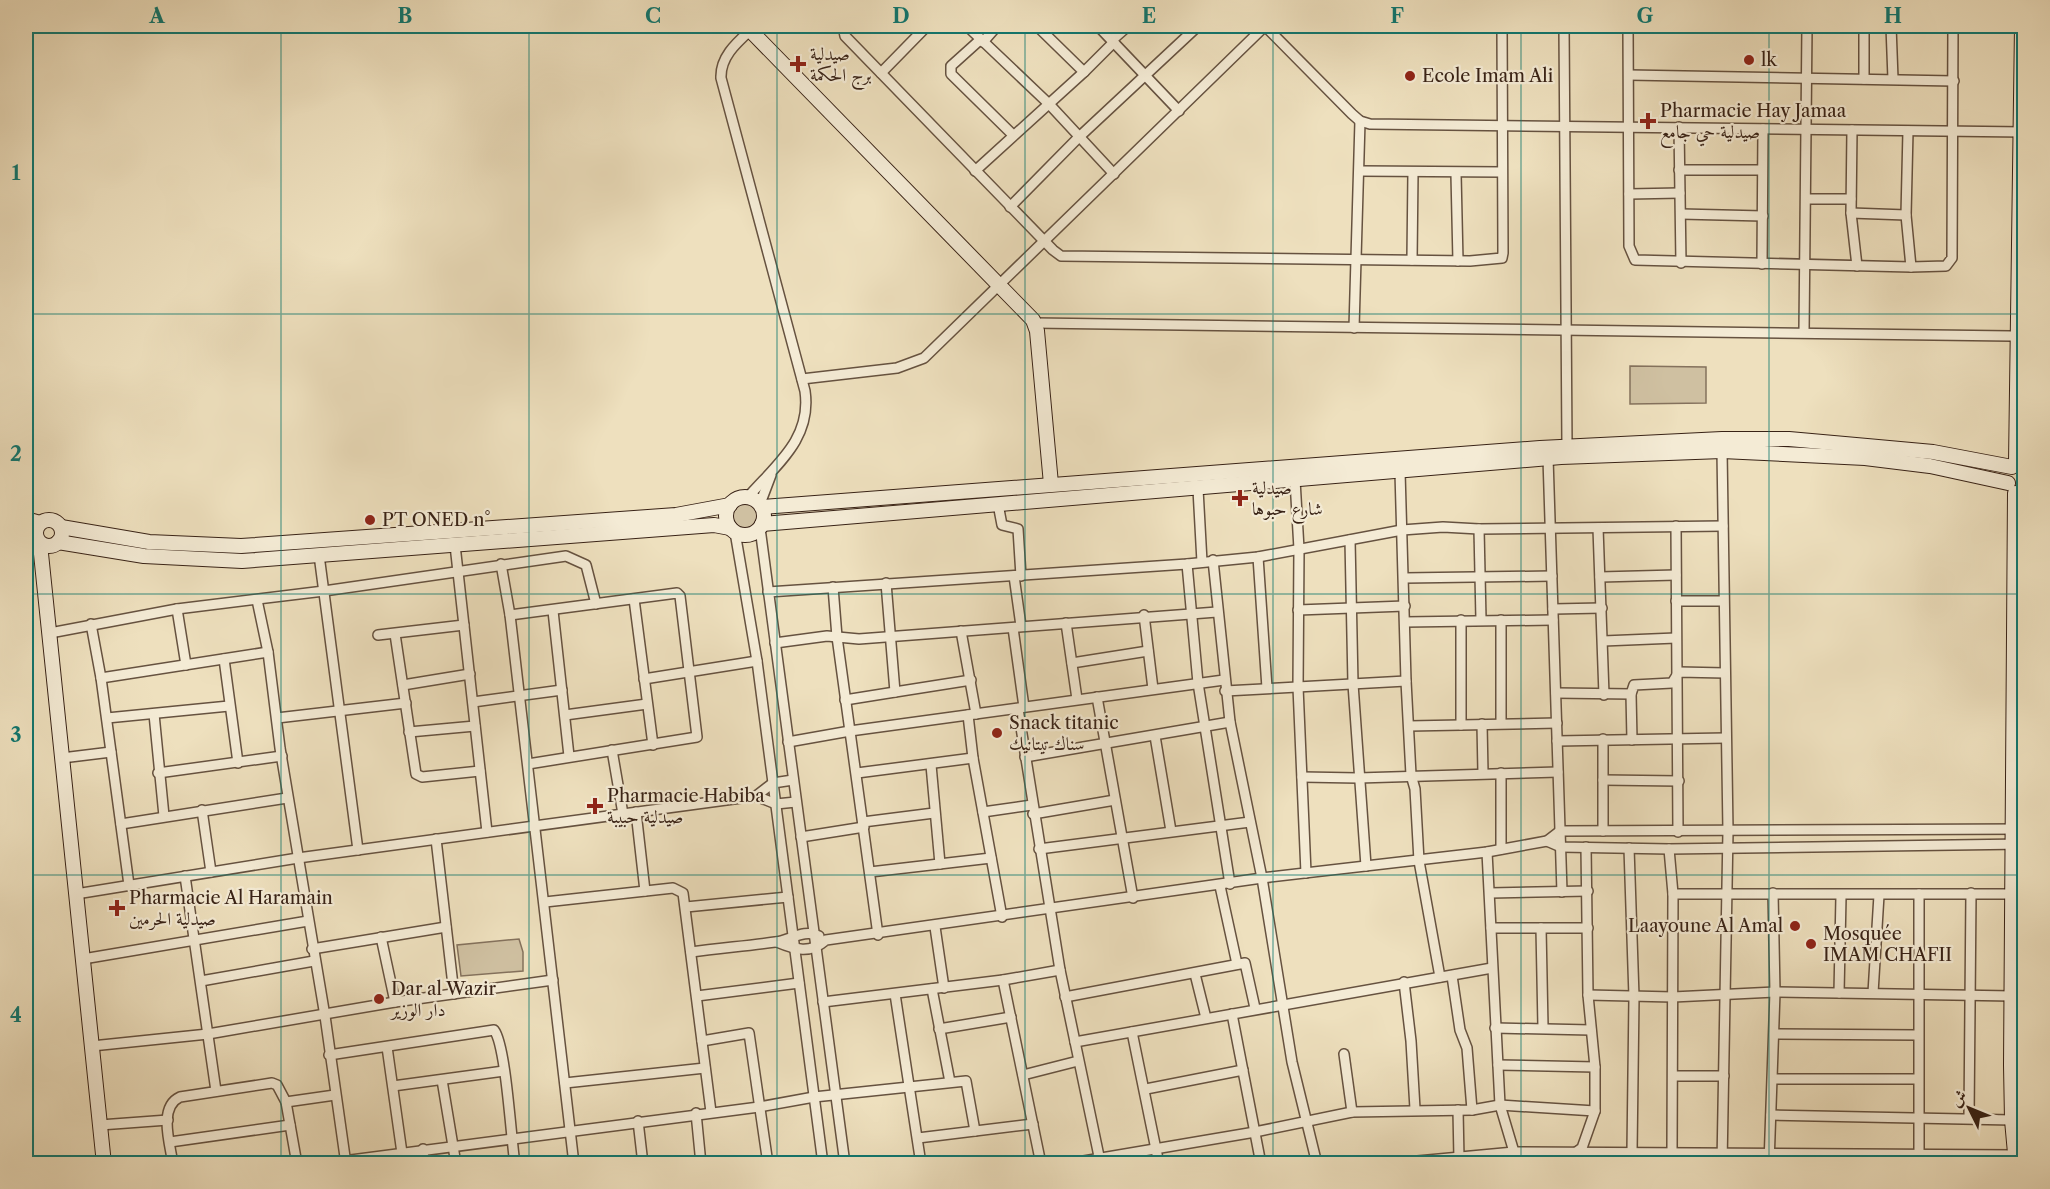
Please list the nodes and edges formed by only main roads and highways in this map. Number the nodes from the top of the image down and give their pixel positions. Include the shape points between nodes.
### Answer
1 (2022, 26) edge
2 (751, 27) edge
3 (2023, 132) edge
4 (2019, 335) edge
5 (2017, 464) edge
6 (1051, 484) junction
7 (2016, 490) edge
8 (757, 503) junction
9 (730, 505) junction
10 (26, 519) edge
11 (40, 523) junction
12 (761, 526) junction
13 (61, 527) junction
14 (733, 530) junction
15 (35, 540) edge
16 (58, 542) junction
17 (48, 614) junction
18 (2019, 828) edge
19 (2018, 844) edge
20 (2016, 1159) edge
21 (104, 1164) edge

1 - 3 main road
2 - 6 main road via 1035,323
3 - 4 main road
4 - 5 main road
5 - 6 main road via 1789,439 1567,446
5 - 7 main road
6 - 8 main road
7 - 12 main road via 1930,466 1722,451 1548,458
7 - 18 main road
8 - 9 main road via 738,499
8 - 12 main road
9 - 13 main road via 676,515 241,546 149,542
9 - 14 main road via 727,521
10 - 11 main road
11 - 13 main road via 52,520
11 - 15 main road
12 - 14 main road via 746,535
13 - 16 main road
14 - 16 main road via 714,525 242,561 144,556
15 - 16 main road via 48,546
15 - 17 main road
16 - 17 main road
17 - 21 main road
18 - 19 main road
19 - 20 main road via 2013,894 2012,996 2012,1120

